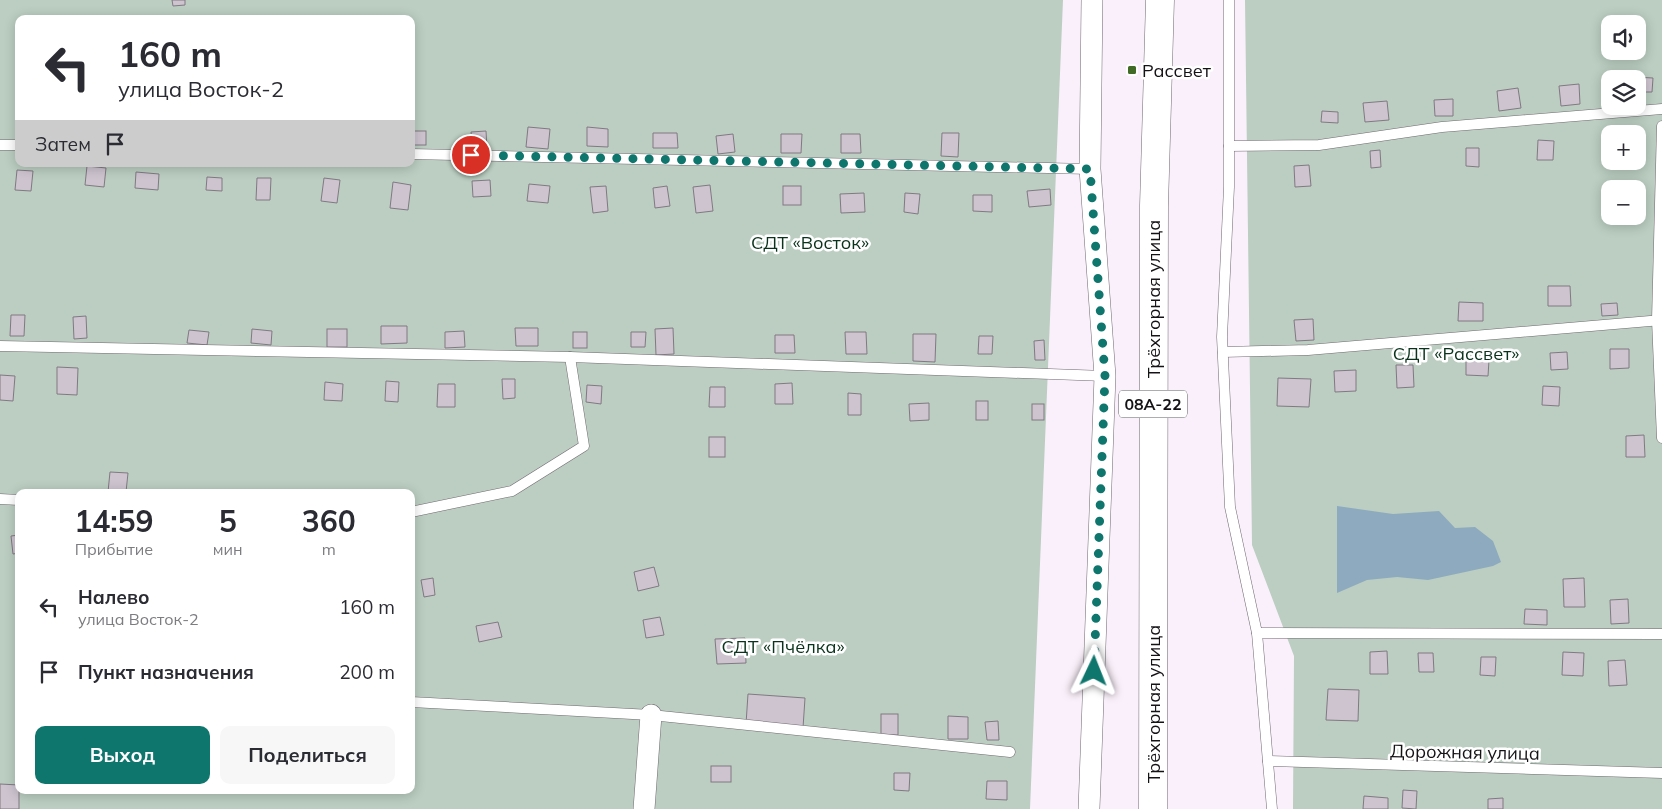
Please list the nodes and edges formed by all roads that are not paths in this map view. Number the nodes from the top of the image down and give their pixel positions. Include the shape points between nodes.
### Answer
1 (1092, 0) edge
2 (1160, 0) edge
3 (1229, 0) edge
4 (1662, 109) edge
5 (1662, 126) edge
6 (0, 145) edge
7 (15, 145) edge
8 (1229, 146) junction
9 (415, 154) edge
10 (1090, 169) junction
11 (1660, 320) edge
12 (0, 346) edge
13 (1223, 352) junction
14 (570, 357) junction
15 (1105, 376) junction
16 (1662, 438) edge
17 (0, 499) edge
18 (15, 500) edge
19 (415, 511) edge
20 (1257, 634) junction
21 (1662, 634) edge
22 (415, 702) edge
23 (652, 715) junction
24 (1010, 752) dead end
25 (1268, 761) junction
26 (1662, 773) edge
27 (644, 809) edge
28 (1090, 809) edge
29 (1153, 809) edge
30 (1272, 809) edge

1 - 10 street
2 - 29 highway, Трёхгорная улица / 08А-22 via 1154,206
3 - 8 lane
4 - 8 lane via 1442,127 1319,145
5 - 11 lane
6 - 7 lane
8 - 13 lane
9 - 10 lane
10 - 15 street
11 - 13 lane via 1308,350
11 - 16 lane
12 - 14 lane
13 - 20 lane via 1230,507
14 - 15 lane
14 - 19 lane via 584,446 512,491
15 - 28 street
17 - 18 lane
20 - 21 lane
20 - 25 lane
22 - 23 lane
23 - 24 lane
23 - 27 street
25 - 26 lane, Дорожная улица
25 - 30 lane

